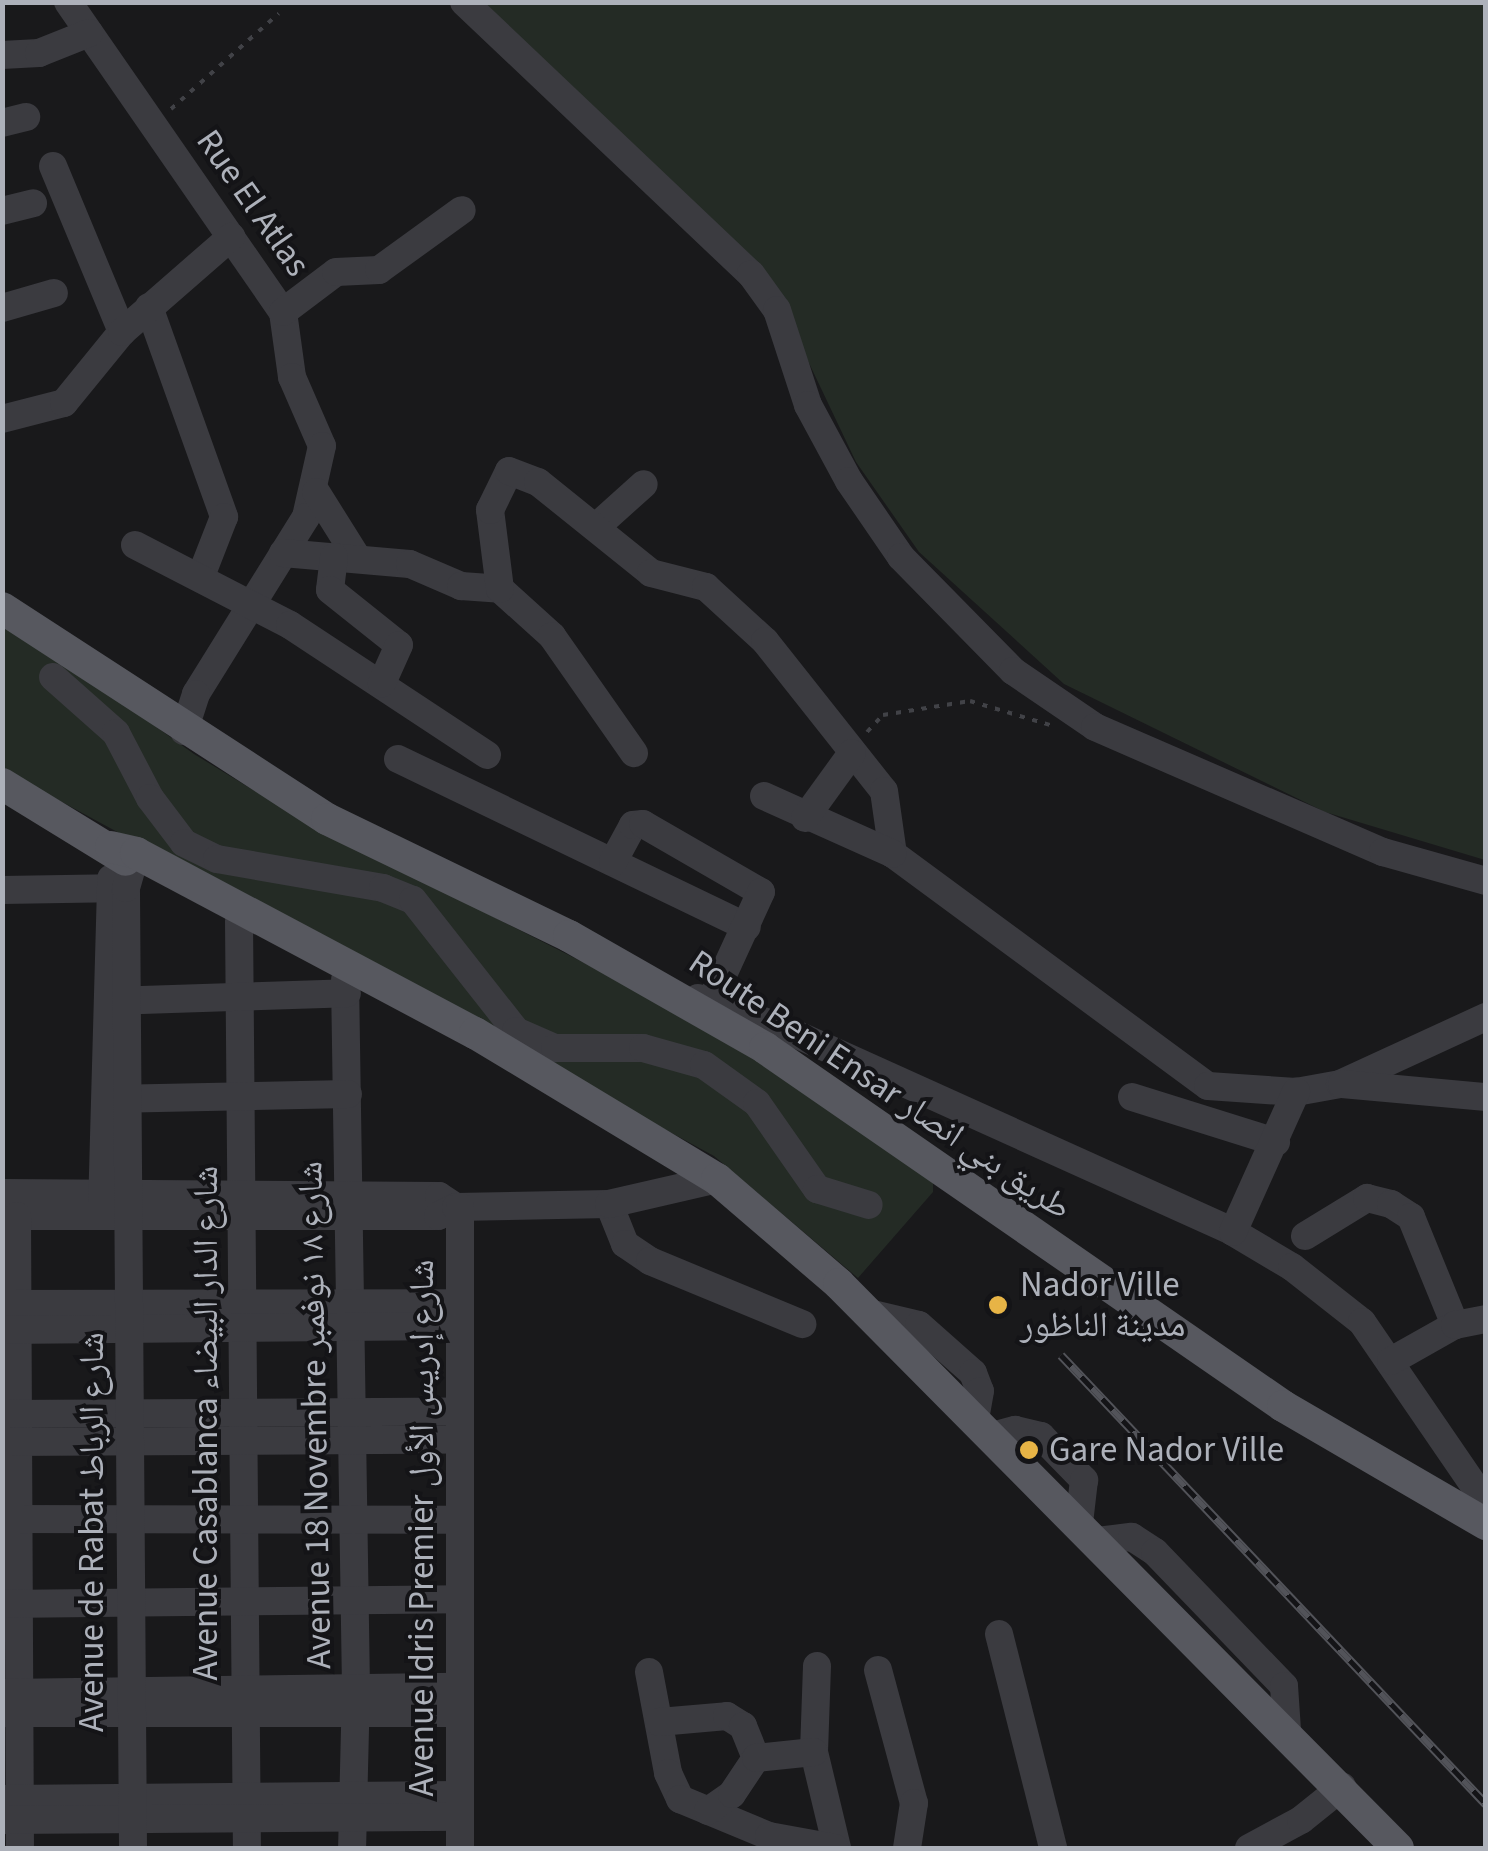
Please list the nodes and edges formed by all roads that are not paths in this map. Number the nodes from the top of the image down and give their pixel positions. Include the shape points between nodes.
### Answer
1 (68, 2) edge
2 (464, 2) edge
3 (88, 32) junction
4 (2, 55) edge
5 (53, 166) dead end
6 (33, 203) dead end
7 (462, 210) dead end
8 (2, 211) edge
9 (231, 237) junction
10 (54, 293) dead end
11 (2, 308) edge
12 (149, 308) junction
13 (283, 312) junction
14 (122, 332) junction
15 (2, 419) edge
16 (644, 484) dead end
17 (316, 492) junction
18 (596, 527) junction
19 (136, 545) dead end
20 (283, 553) junction
21 (346, 558) junction
22 (201, 576) junction
23 (500, 589) junction
24 (251, 602) junction
25 (5, 612) edge
26 (53, 676) dead end
27 (382, 683) junction
28 (184, 731) junction
29 (634, 753) dead end
30 (852, 753) junction
31 (487, 755) dead end
32 (398, 759) dead end
33 (2, 784) edge
34 (764, 796) dead end
35 (805, 818) junction
36 (894, 854) junction
37 (613, 862) junction
38 (122, 864) junction
39 (1486, 880) edge
40 (2, 890) edge
41 (238, 921) junction
42 (748, 926) junction
43 (654, 982) junction
44 (346, 987) junction
45 (240, 997) junction
46 (115, 1001) junction
47 (710, 1003) junction
48 (1486, 1017) edge
49 (498, 1052) junction
50 (1340, 1084) junction
51 (1296, 1092) junction
52 (348, 1094) junction
53 (241, 1096) junction
54 (1132, 1097) dead end
55 (1486, 1097) edge
56 (114, 1099) junction
57 (1276, 1142) junction
58 (717, 1180) junction
59 (242, 1203) junction
60 (114, 1204) junction
61 (609, 1204) junction
62 (870, 1204) dead end
63 (349, 1205) junction
64 (458, 1207) junction
65 (7, 1208) edge
66 (1232, 1232) junction
67 (1305, 1236) dead end
68 (458, 1314) junction
69 (351, 1315) junction
70 (128, 1316) junction
71 (243, 1316) junction
72 (10, 1317) edge
73 (1486, 1318) edge
74 (802, 1324) dead end
75 (1455, 1325) junction
76 (1391, 1362) junction
77 (352, 1412) junction
78 (244, 1413) junction
79 (458, 1426) junction
80 (130, 1427) junction
81 (10, 1428) edge
82 (244, 1441) junction
83 (352, 1441) junction
84 (1486, 1503) edge
85 (244, 1517) junction
86 (353, 1518) junction
87 (10, 1519) edge
88 (458, 1520) junction
89 (131, 1521) junction
90 (1486, 1524) edge
91 (459, 1599) junction
92 (354, 1600) junction
93 (246, 1602) junction
94 (131, 1603) junction
95 (11, 1604) edge
96 (999, 1634) dead end
97 (817, 1666) dead end
98 (878, 1670) dead end
99 (649, 1672) dead end
100 (355, 1700) junction
101 (458, 1700) junction
102 (133, 1702) junction
103 (246, 1702) junction
104 (11, 1703) edge
105 (659, 1722) junction
106 (814, 1752) junction
107 (756, 1758) junction
108 (1342, 1787) junction
109 (460, 1806) junction
110 (352, 1807) junction
111 (708, 1810) junction
112 (13, 1817) edge
113 (247, 1823) edge
114 (132, 1824) edge
115 (352, 1848) edge
116 (460, 1848) edge
117 (836, 1848) edge
118 (907, 1848) edge
119 (1053, 1848) edge
120 (1249, 1848) edge
121 (1398, 1848) edge

1 - 3 street, Rue El Atlas
2 - 39 street via 751,274 777,310 808,405 901,558 1013,671 1095,727 1384,852
3 - 4 street via 39,53
3 - 9 street, Rue El Atlas
5 - 14 street
6 - 8 street
7 - 13 street via 378,270 336,272
9 - 12 street
9 - 13 street, Rue El Atlas
10 - 11 street
12 - 14 street
12 - 22 street via 224,517
13 - 17 street, Rue El Atlas via 292,378 319,434
14 - 15 street via 64,402
16 - 18 street
17 - 20 street, Rue El Atlas
17 - 21 street
18 - 23 street via 527,474 509,471 490,510
18 - 30 street via 652,573 706,587 748,622
19 - 22 street
20 - 21 street
20 - 24 street, Rue El Atlas
21 - 23 street via 410,564 461,586
21 - 27 street via 330,590 399,645
22 - 24 street
23 - 29 street via 560,645
24 - 27 street
24 - 28 street, Rue El Atlas via 196,694
25 - 28 main road, Route Beni Ensar طريق بني انصار
26 - 62 street via 116,733 150,798 184,843 217,859 383,888 413,900 516,1031 555,1048 643,1048 704,1065 758,1104 817,1188
27 - 31 street
28 - 43 main road, Route Beni Ensar طريق بني انصار via 327,819
30 - 35 street
30 - 36 street via 884,792
32 - 37 street
33 - 38 main road
34 - 35 street
35 - 36 street
36 - 51 street via 1190,1077 1229,1090
37 - 42 street
37 - 42 street via 633,825 642,824 760,892
38 - 40 street
38 - 41 main road
38 - 46 street, Avenue de Rabat شارع الرباط
38 - 49 main road via 475,1034
41 - 44 main road
41 - 45 street, Avenue Casablanca شارع الدار البيضاء
42 - 47 street
43 - 47 street
43 - 90 main road, Route Beni Ensar طريق بني انصار via 765,1048 1283,1406
44 - 45 street
44 - 49 main road
44 - 52 street, Avenue 18 Novembre شارع ١٨ نوفمبر
45 - 46 street
45 - 53 street, Avenue Casablanca شارع الدار البيضاء
46 - 56 street, Avenue de Rabat شارع الرباط
47 - 66 street via 780,1027
48 - 50 street
49 - 58 main road
50 - 51 street
50 - 55 street
51 - 57 street
52 - 53 street
52 - 63 street, Avenue 18 Novembre شارع ١٨ نوفمبر
53 - 56 street
53 - 59 street, Avenue Casablanca شارع الدار البيضاء
54 - 57 street
56 - 60 street, Avenue de Rabat شارع الرباط
57 - 66 street
58 - 61 street
58 - 108 main road via 868,1313
59 - 60 street
59 - 63 street
59 - 71 street, Avenue Casablanca شارع الدار البيضاء
60 - 65 street
60 - 70 street, Avenue de Rabat شارع الرباط
61 - 64 street
61 - 74 street via 625,1244 650,1261
63 - 64 street via 438,1216
63 - 69 street, Avenue 18 Novembre شارع ١٨ نوفمبر
64 - 68 street, Avenue Idris Premier شارع إدريس الأول
65 - 72 street
66 - 76 street via 1332,1294
67 - 75 street via 1367,1198 1391,1204 1411,1218
68 - 69 street
68 - 79 street, Avenue Idris Premier شارع إدريس الأول
69 - 71 street
69 - 77 street, Avenue 18 Novembre شارع ١٨ نوفمبر
70 - 71 street
70 - 72 street
70 - 80 street, Avenue de Rabat شارع الرباط
71 - 78 street, Avenue Casablanca شارع الدار البيضاء
72 - 81 street
73 - 75 street
75 - 76 street
76 - 84 street
77 - 78 street
77 - 79 street
77 - 83 street, Avenue 18 Novembre شارع ١٨ نوفمبر
78 - 80 street
78 - 82 street, Avenue Casablanca شارع الدار البيضاء
79 - 83 street
79 - 88 street, Avenue Idris Premier شارع إدريس الأول
80 - 81 street
80 - 82 street
80 - 89 street, Avenue de Rabat شارع الرباط
81 - 87 street
82 - 83 street
82 - 85 street, Avenue Casablanca شارع الدار البيضاء
83 - 86 street, Avenue 18 Novembre شارع ١٨ نوفمبر
85 - 86 street
85 - 89 street
85 - 93 street, Avenue Casablanca شارع الدار البيضاء
86 - 88 street
86 - 92 street, Avenue 18 Novembre شارع ١٨ نوفمبر
87 - 89 street
87 - 95 street
88 - 91 street, Avenue Idris Premier شارع إدريس الأول
89 - 94 street, Avenue de Rabat شارع الرباط
91 - 92 street
91 - 101 street, Avenue Idris Premier شارع إدريس الأول
92 - 93 street
92 - 100 street, Avenue 18 Novembre شارع ١٨ نوفمبر
93 - 94 street
93 - 103 street, Avenue Casablanca شارع الدار البيضاء
94 - 95 street
94 - 102 street, Avenue de Rabat شارع الرباط
95 - 104 street
96 - 119 street
97 - 106 street
98 - 118 street via 914,1803
99 - 105 street
100 - 101 street
100 - 103 street
100 - 110 street, Avenue 18 Novembre شارع ١٨ نوفمبر
101 - 109 street, Avenue Idris Premier شارع إدريس الأول
102 - 103 street
102 - 104 street
102 - 114 street, Avenue de Rabat شارع الرباط
103 - 113 street, Avenue Casablanca شارع الدار البيضاء
104 - 112 street
105 - 107 street via 727,1716 743,1726
105 - 111 street via 674,1790
106 - 107 street
106 - 117 street
107 - 111 street via 732,1794
108 - 120 street
108 - 121 main road
109 - 110 street
109 - 116 street, Avenue Idris Premier شارع إدريس الأول
110 - 113 street
110 - 115 street, Avenue 18 Novembre شارع ١٨ نوفمبر
111 - 117 street via 769,1836
112 - 114 street
113 - 114 street

